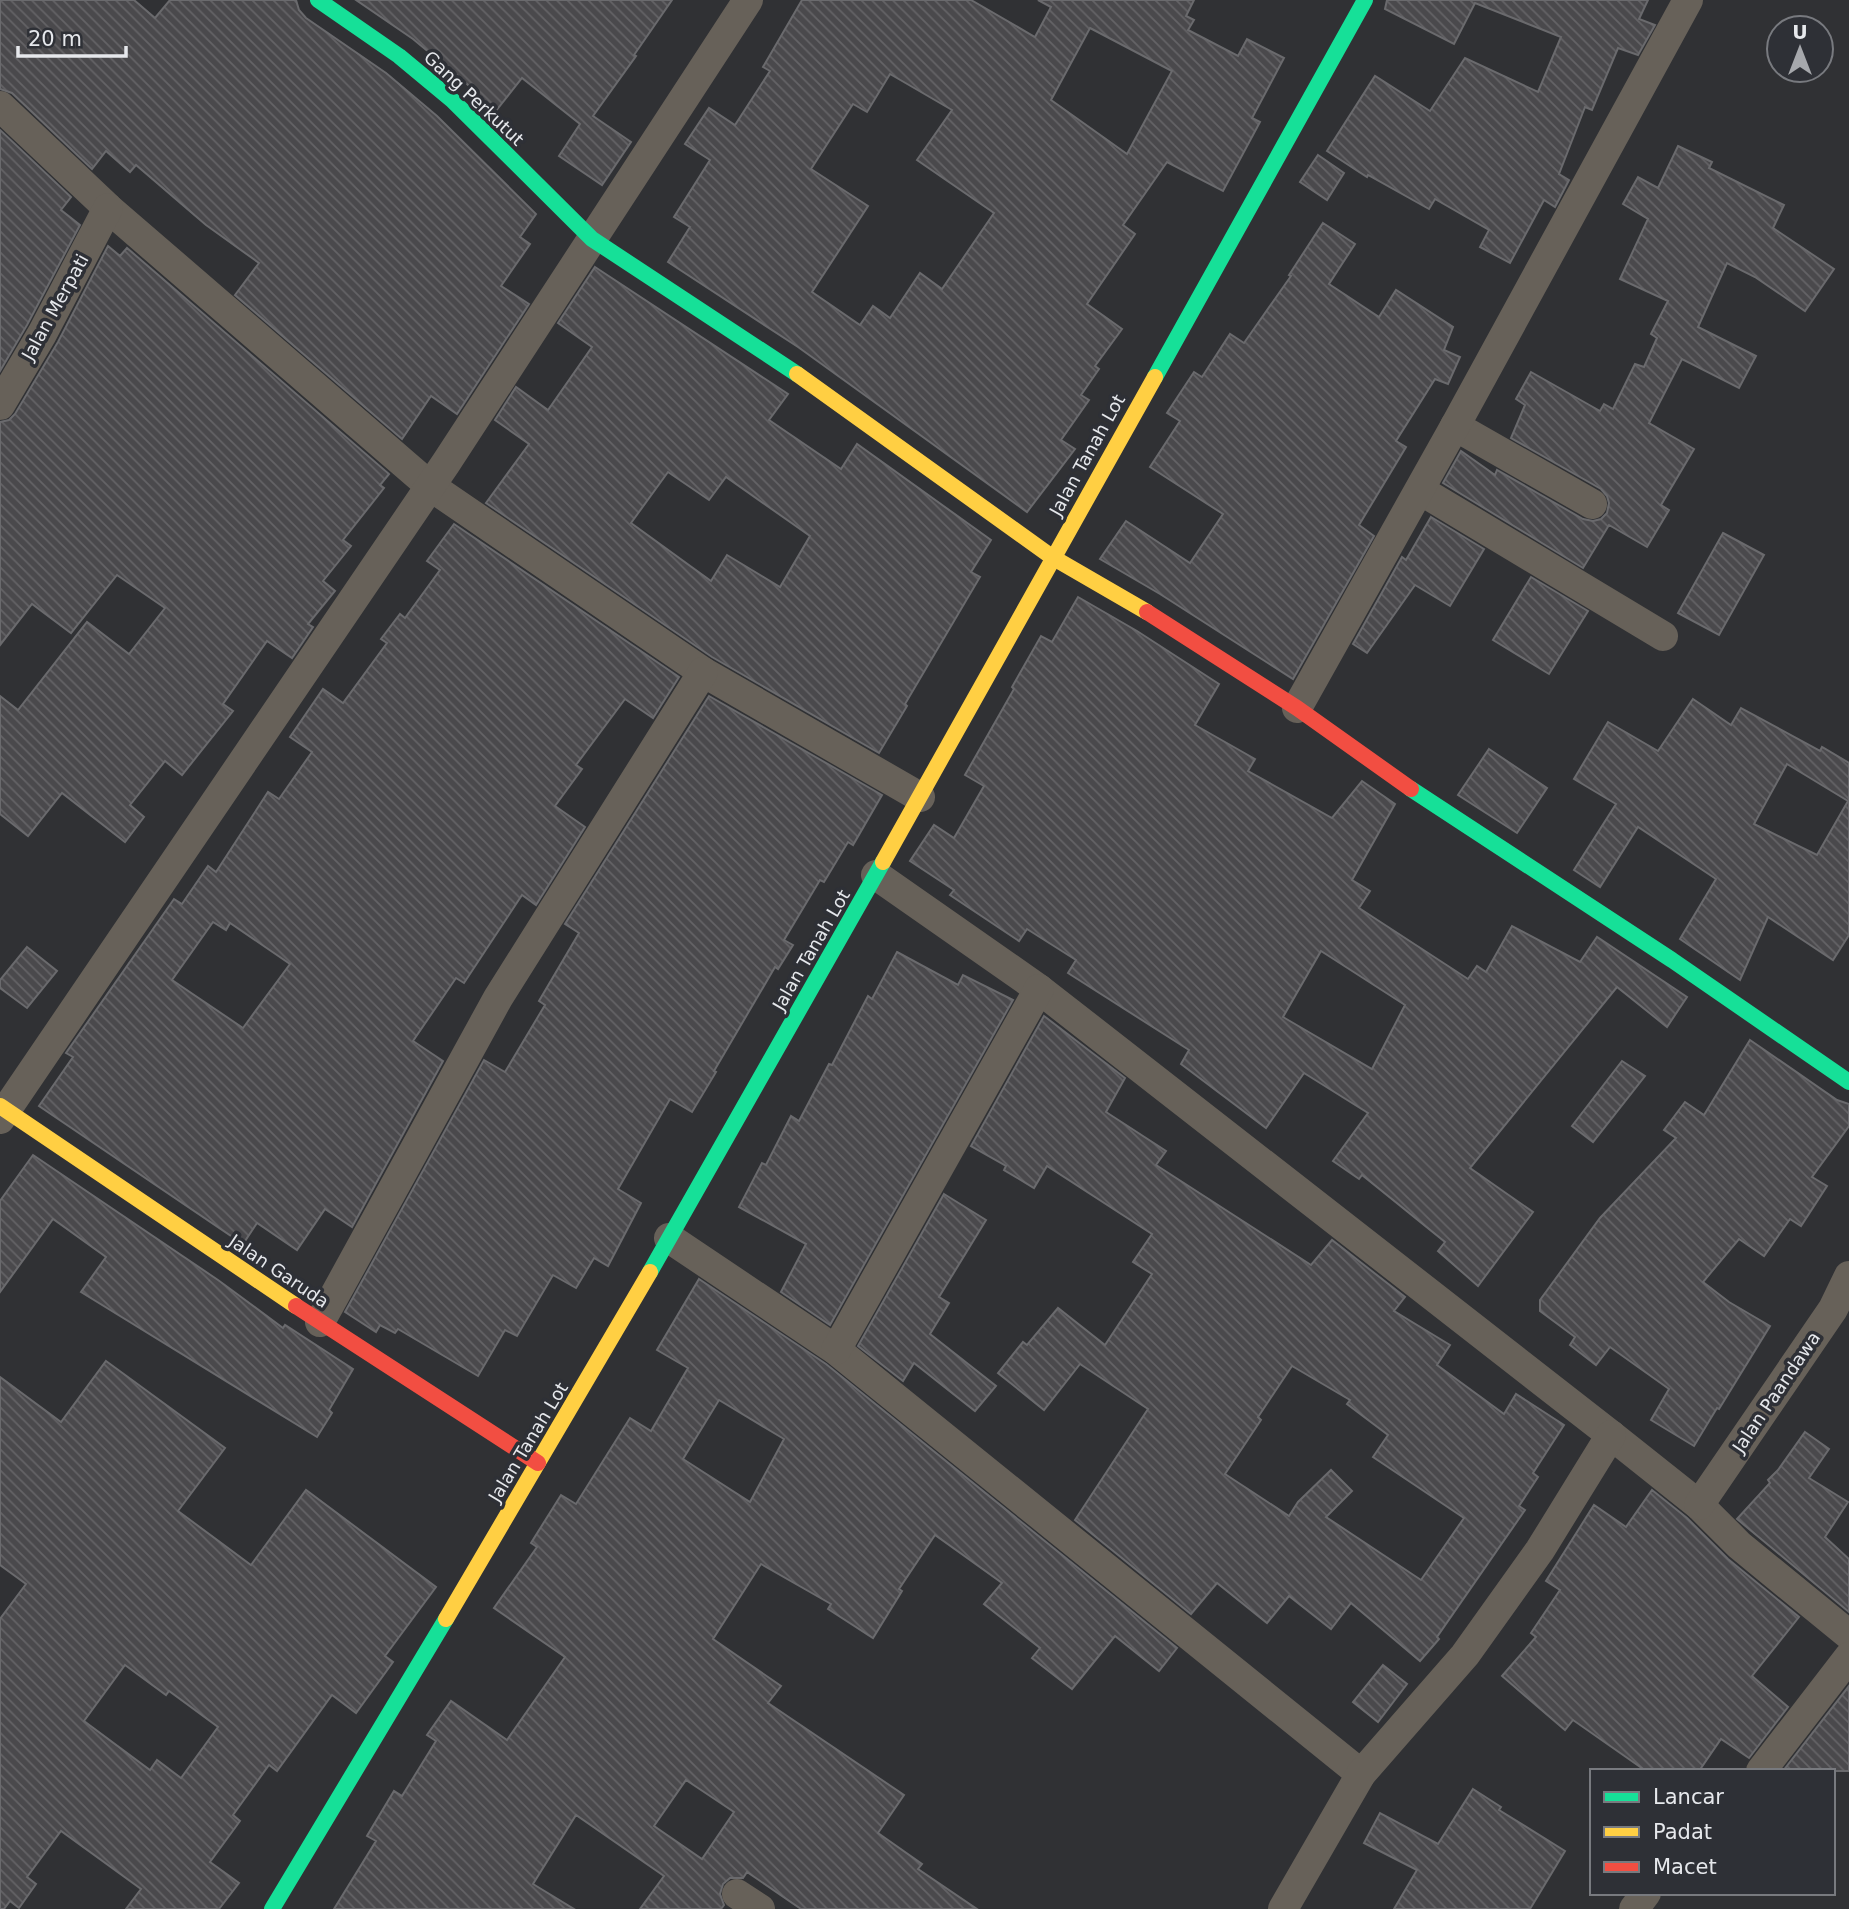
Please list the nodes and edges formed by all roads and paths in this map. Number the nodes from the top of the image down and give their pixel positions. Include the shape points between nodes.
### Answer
1 (318, 0) edge
2 (748, 0) edge
3 (1365, 0) edge
4 (1688, 0) edge
5 (0, 106) edge
6 (108, 208) junction
7 (592, 239) junction
8 (0, 405) edge
9 (1455, 426) junction
10 (430, 486) junction
11 (1420, 490) junction
12 (1592, 504) dead end
13 (1052, 557) junction
14 (1663, 636) dead end
15 (703, 672) junction
16 (1297, 708) junction
17 (920, 797) junction
18 (876, 875) junction
19 (1039, 989) junction
20 (1849, 1082) edge
21 (2, 1112) edge
22 (669, 1238) junction
23 (1849, 1276) edge
24 (320, 1322) junction
25 (836, 1350) junction
26 (1611, 1435) junction
27 (538, 1463) junction
28 (1699, 1505) junction
29 (1849, 1635) edge
30 (1849, 1657) edge
31 (1763, 1769) edge
32 (1361, 1774) junction
33 (272, 1909) edge
34 (1283, 1909) edge

1 - 7 street, Gang Perkutut via 399,56 452,100
2 - 7 street
3 - 13 street, Jalan Tanah Lot
4 - 9 street
5 - 6 street
6 - 8 street, Jalan Merpati
6 - 10 street
7 - 10 street
7 - 13 street, Gang Perkutut via 785,365
9 - 11 street
9 - 12 street
10 - 15 street
10 - 21 street
11 - 14 street
11 - 16 street
13 - 16 street, Gang Perkutut via 1148,612
13 - 17 street, Jalan Tanah Lot
15 - 17 street
15 - 24 street via 498,998
16 - 20 street, Gang Perkutut via 1438,808
17 - 18 street, Jalan Tanah Lot
18 - 19 street
18 - 22 street, Jalan Tanah Lot
19 - 25 street
19 - 26 street
21 - 24 street, Jalan Garuda
22 - 25 street
22 - 27 street, Jalan Tanah Lot
23 - 28 street, Jalan Paandawa via 1833,1309
24 - 27 street, Jalan Garuda
25 - 32 street
26 - 28 street
26 - 32 street via 1540,1550 1465,1655
27 - 33 street, Jalan Tanah Lot
28 - 29 street via 1738,1545
30 - 31 street
32 - 34 street

